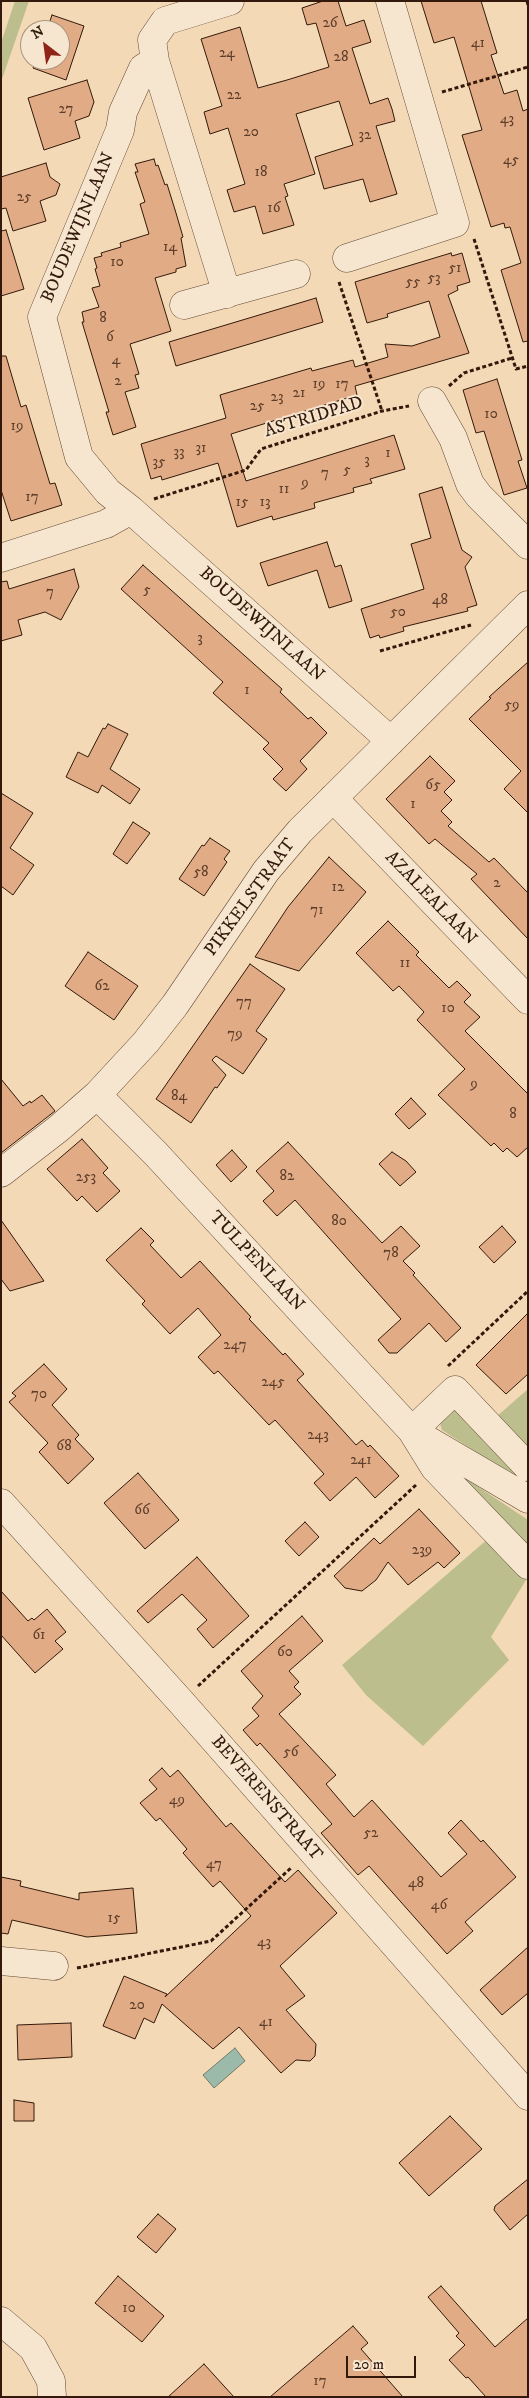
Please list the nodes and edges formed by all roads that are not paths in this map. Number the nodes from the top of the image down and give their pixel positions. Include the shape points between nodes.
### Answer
1 (230, 1) edge
2 (390, 1) edge
3 (155, 61) junction
4 (169, 100) junction
5 (120, 130) junction
6 (342, 265) road end
7 (296, 274) dead end
8 (227, 294) junction
9 (184, 306) dead end
10 (432, 401) road end
11 (131, 510) junction
12 (528, 545) edge
13 (1, 558) edge
14 (528, 605) edge
15 (391, 740) junction
16 (333, 798) junction
17 (528, 1000) edge
18 (97, 1096) junction
19 (1, 1173) edge
20 (412, 1431) junction
21 (528, 1467) edge
22 (528, 1499) edge
23 (1, 1503) edge
24 (528, 1566) edge
25 (1, 1961) edge
26 (54, 1966) road end
27 (528, 2096) edge
28 (1, 2321) edge
29 (52, 2397) edge

1 - 3 street via 165,21 152,40
2 - 6 street via 455,223
3 - 4 street
3 - 5 street, BOUDEWIJNLAAN via 143,68 123,112
4 - 5 street, BOUDEWIJNLAAN via 150,106
4 - 8 street
5 - 11 street, BOUDEWIJNLAAN via 42,317 78,457 108,492
7 - 8 street
8 - 9 street
10 - 12 street via 454,438 470,484
11 - 13 street via 106,524
11 - 15 street, BOUDEWIJNLAAN
14 - 15 street, PIKKELSTRAAT
15 - 16 street, PIKKELSTRAAT
16 - 17 street, AZALEALAAN
16 - 18 street, PIKKELSTRAAT via 266,871 176,1005
18 - 19 street, PIKKELSTRAAT
18 - 20 street, TULPENLAAN via 156,1154
20 - 21 street via 455,1390
20 - 22 street, TULPENLAAN
20 - 24 street, TULPENLAAN via 435,1468
23 - 27 street, BEVERENSTRAAT
25 - 26 street
28 - 29 street via 33,2348 51,2381

